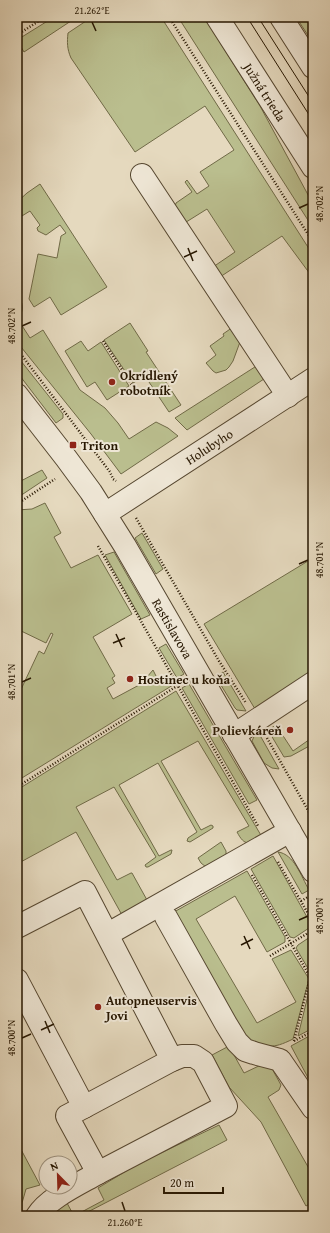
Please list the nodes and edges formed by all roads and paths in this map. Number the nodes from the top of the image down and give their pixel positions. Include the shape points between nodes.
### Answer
1 (45, 17) edge
2 (169, 17) edge
3 (217, 17) edge
4 (281, 17) edge
5 (17, 35) edge
6 (17, 48) edge
7 (17, 54) edge
8 (313, 67) edge
9 (313, 166) edge
10 (142, 175) dead end
11 (313, 242) edge
12 (103, 341) dead end
13 (17, 349) edge
14 (313, 379) edge
15 (134, 388) dead end
16 (17, 395) edge
17 (288, 396) junction
18 (110, 472) junction
19 (54, 473) dead end
20 (104, 476) dead end
21 (127, 500) junction
22 (17, 504) edge
23 (105, 514) junction
24 (96, 543) dead end
25 (177, 686) junction
26 (309, 688) edge
27 (257, 721) junction
28 (234, 735) junction
29 (17, 787) edge
30 (313, 819) edge
31 (290, 831) junction
32 (268, 844) junction
33 (249, 870) dead end
34 (313, 871) edge
35 (313, 894) edge
36 (301, 901) junction
37 (166, 917) dead end
38 (313, 922) edge
39 (17, 927) edge
40 (313, 930) edge
41 (108, 934) junction
42 (291, 943) junction
43 (270, 956) dead end
44 (311, 978) junction
45 (17, 980) edge
46 (313, 982) edge
47 (294, 1042) dead end
48 (172, 1060) junction
49 (84, 1107) junction
50 (313, 1108) edge
51 (98, 1173) junction
52 (37, 1216) edge

1 - 5 path
2 - 11 path
3 - 9 street, Južná trieda
4 - 8 street
6 - 7 path via 20,52
10 - 17 street
12 - 15 path
13 - 18 path
14 - 17 street, Holubyho
16 - 23 street, Rastislavova
17 - 21 street, Holubyho
18 - 20 path
18 - 21 path
19 - 22 path via 57,478
21 - 23 street, Holubyho
21 - 27 path via 219,661
23 - 28 street, Rastislavova
24 - 25 path
25 - 29 path
25 - 32 path
26 - 27 street
27 - 28 street
27 - 30 path
28 - 31 street, Rastislavova
31 - 32 street
31 - 34 street, Rastislavova
32 - 36 path
32 - 41 street
33 - 42 path
35 - 36 path
36 - 38 path
37 - 50 street via 237,1042 245,1050 280,1060
39 - 41 street via 85,892
40 - 42 path
41 - 48 street
42 - 43 path
42 - 44 path
44 - 46 path
44 - 47 path
45 - 49 street
48 - 49 street
48 - 51 street via 182,1056 194,1056 203,1062 226,1106
49 - 51 street via 67,1116
51 - 52 street via 55,1198 41,1209

